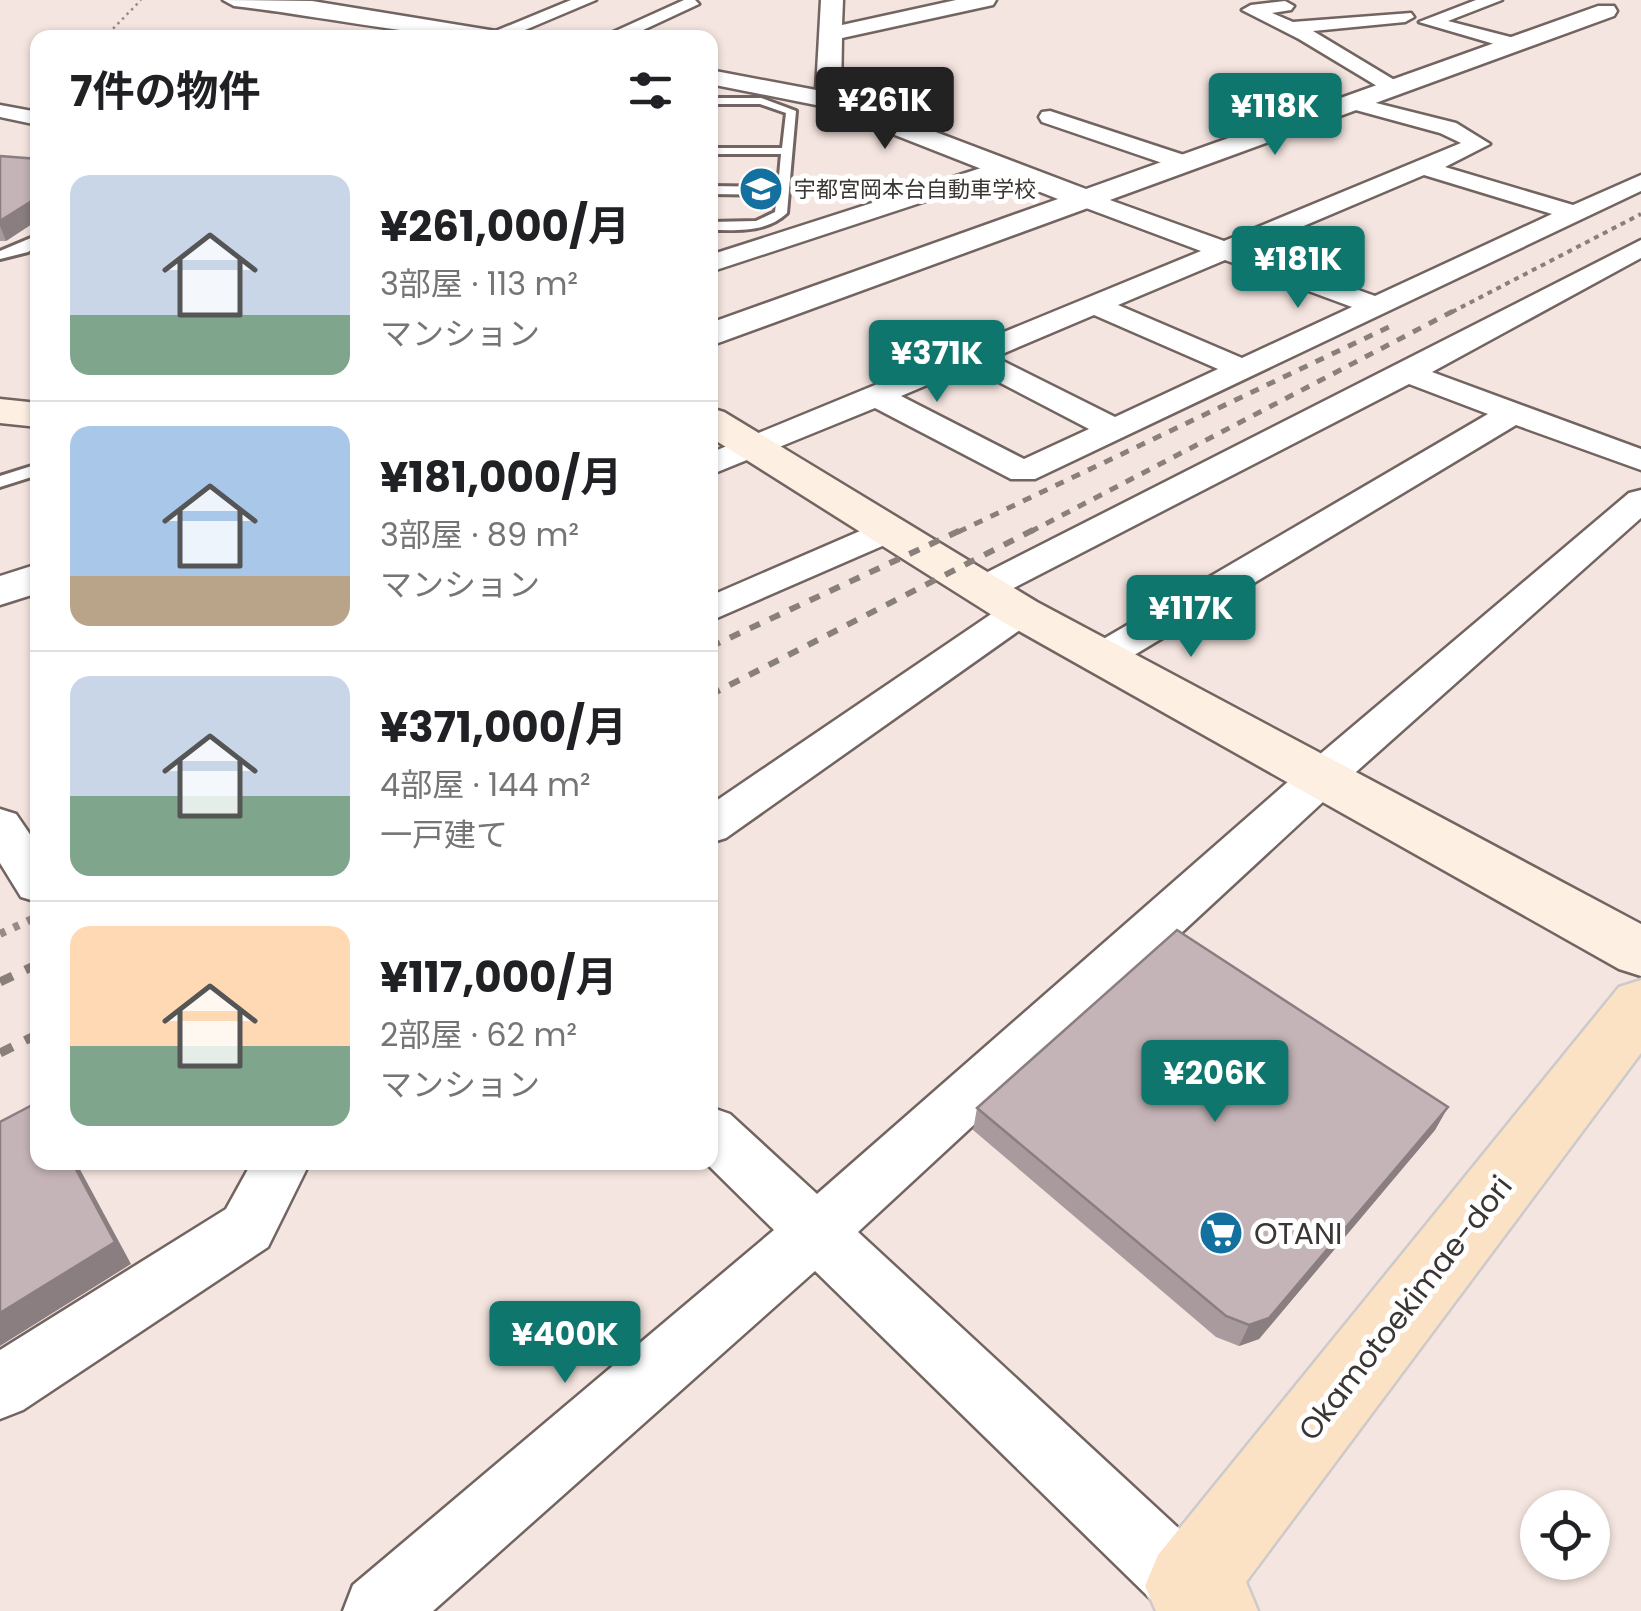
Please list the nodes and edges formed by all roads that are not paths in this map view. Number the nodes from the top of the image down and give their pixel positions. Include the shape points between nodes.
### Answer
1 (234, 0) edge
2 (586, 0) edge
3 (669, 0) edge
4 (832, 0) edge
5 (985, 0) edge
6 (1274, 0) edge
7 (1493, 0) edge
8 (1606, 10) dead end
9 (1405, 17) dead end
10 (1290, 28) junction
11 (406, 30) edge
12 (511, 30) edge
13 (632, 30) edge
14 (831, 34) junction
15 (1514, 44) junction
16 (718, 79) edge
17 (1394, 88) junction
18 (828, 100) junction
19 (718, 101) edge
20 (1348, 102) junction
21 (0, 110) edge
22 (30, 117) edge
23 (1050, 117) dead end
24 (718, 151) edge
25 (787, 151) junction
26 (1182, 162) junction
27 (1003, 168) junction
28 (1428, 169) junction
29 (1641, 182) edge
30 (718, 190) edge
31 (783, 191) junction
32 (1087, 200) junction
33 (1571, 212) junction
34 (718, 226) edge
35 (781, 230) junction
36 (1641, 248) edge
37 (30, 249) edge
38 (1228, 250) junction
39 (0, 255) edge
40 (718, 260) edge
41 (1097, 306) junction
42 (1378, 307) junction
43 (718, 332) edge
44 (973, 357) junction
45 (1243, 369) junction
46 (1407, 373) junction
47 (878, 397) junction
48 (0, 411) edge
49 (1514, 413) junction
50 (30, 414) edge
51 (1112, 428) junction
52 (718, 434) edge
53 (731, 456) edge
54 (1641, 460) edge
55 (30, 473) edge
56 (0, 482) edge
57 (1641, 500) edge
58 (890, 529) junction
59 (30, 581) edge
60 (0, 592) edge
61 (1002, 600) junction
62 (718, 606) edge
63 (1102, 657) junction
64 (1322, 776) junction
65 (718, 821) edge
66 (0, 825) edge
67 (30, 873) edge
68 (1641, 952) edge
69 (1641, 1004) edge
70 (718, 1139) edge
71 (278, 1170) edge
72 (815, 1233) junction
73 (0, 1387) edge
74 (1191, 1603) edge
75 (379, 1611) edge

1 - 11 street
2 - 12 street
3 - 13 street via 699,6
4 - 14 street
5 - 14 street
6 - 10 street via 1285,6 1252,10
7 - 15 street via 1428,22
8 - 15 street
9 - 10 street
10 - 17 street
14 - 18 street
15 - 17 street
16 - 18 street
17 - 20 street
18 - 27 street
19 - 25 lane via 761,101 791,111
20 - 26 street
20 - 28 street via 1448,128 1479,144
21 - 22 street
23 - 26 street
24 - 25 lane
25 - 31 lane
26 - 32 street
27 - 32 street
27 - 35 street
28 - 33 street
28 - 38 street
29 - 33 street
30 - 31 lane
31 - 35 lane
32 - 38 street
32 - 43 street
33 - 42 street
34 - 35 lane
35 - 40 street
36 - 46 street
37 - 39 lane
38 - 41 street
38 - 42 street
41 - 44 street
41 - 45 street
42 - 45 street
44 - 47 street
44 - 51 street
45 - 51 street
46 - 49 street
46 - 61 street
47 - 51 street via 1023,472
47 - 53 street
48 - 50 main road
49 - 54 street
49 - 63 street
52 - 53 main road
53 - 58 main road
55 - 56 lane
57 - 64 street
58 - 61 main road
58 - 62 street
59 - 60 street
61 - 63 main road
61 - 65 street
63 - 64 main road
64 - 68 main road
64 - 72 street
66 - 67 street
69 - 74 main road, Okamotoekimae-dori
70 - 72 street
71 - 73 street via 247,1228
72 - 74 street
72 - 75 street

